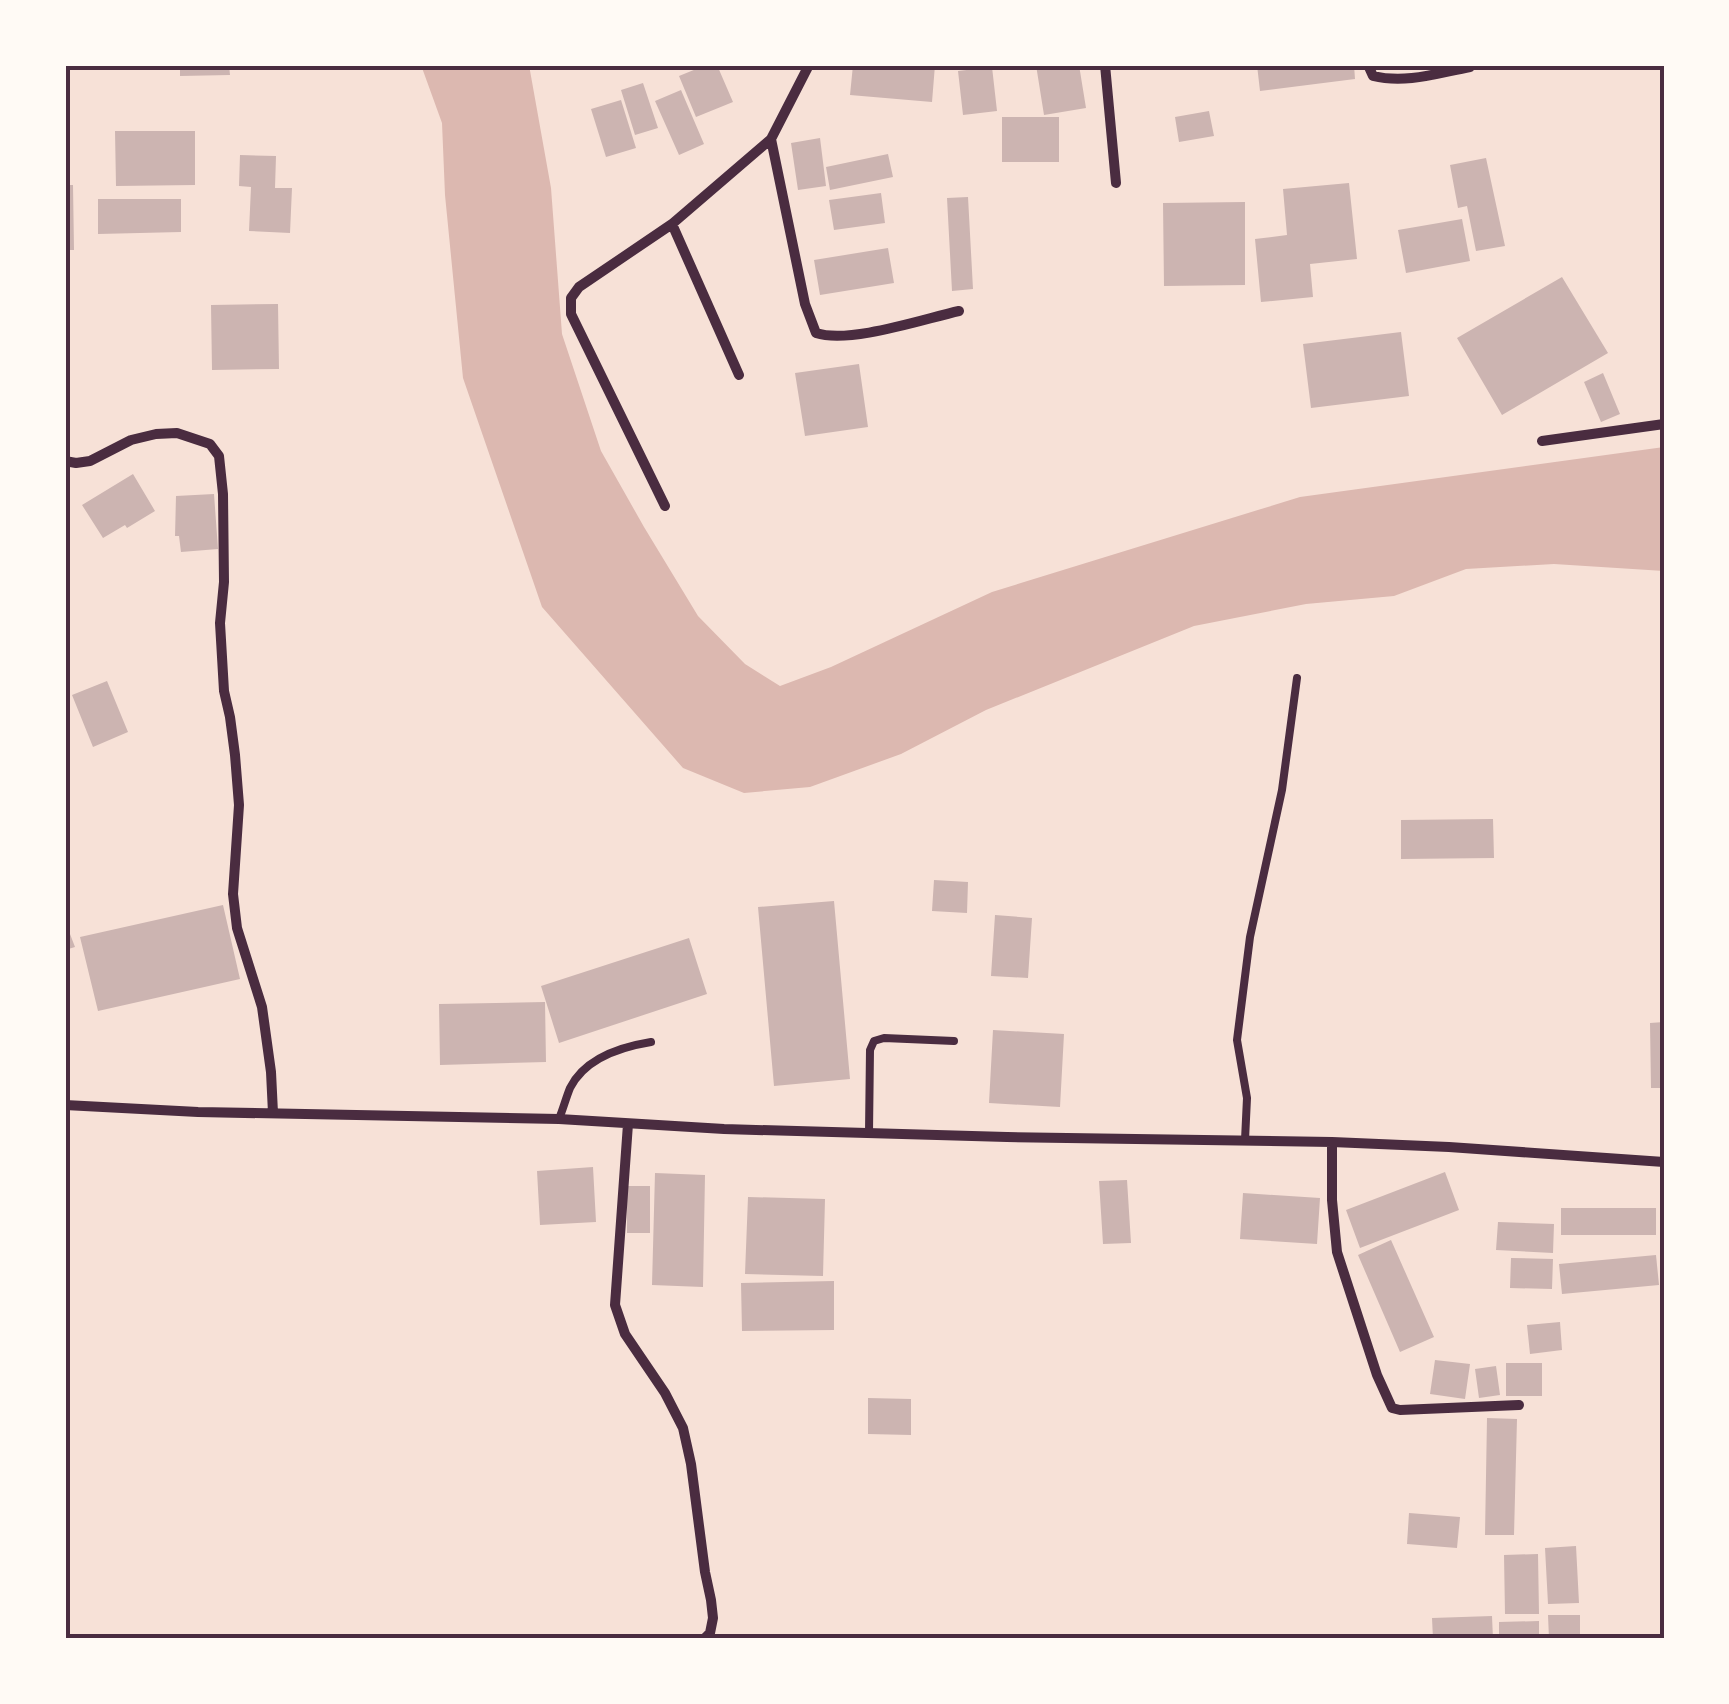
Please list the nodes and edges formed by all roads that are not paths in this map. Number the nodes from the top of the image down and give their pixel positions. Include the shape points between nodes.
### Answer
1 (809, 65) edge
2 (1105, 65) edge
3 (1368, 65) edge
4 (1470, 67) edge
5 (771, 139) junction
6 (1116, 183) dead end
7 (672, 224) junction
8 (959, 310) dead end
9 (739, 375) dead end
10 (1664, 424) edge
11 (1542, 440) dead end
12 (65, 461) edge
13 (664, 506) dead end
14 (1297, 678) dead end
15 (954, 1041) dead end
16 (650, 1042) dead end
17 (65, 1105) edge
18 (273, 1113) junction
19 (560, 1118) junction
20 (628, 1124) junction
21 (869, 1132) junction
22 (1246, 1140) junction
23 (1332, 1142) junction
24 (1664, 1162) edge
25 (1519, 1404) dead end
26 (704, 1639) edge

1 - 5 street
2 - 6 street
3 - 4 street via 1373,76 1387,80
5 - 7 street
5 - 8 street via 816,333 880,330
7 - 9 street
7 - 13 street via 579,287 570,306
10 - 11 street
12 - 18 street via 90,461 131,440 177,433 210,444 219,456 222,657 239,805 233,894 262,1007
14 - 22 lane via 1238,1040
15 - 21 lane via 874,1041
16 - 19 lane via 608,1052 593,1063 572,1084
17 - 18 street
18 - 19 street
19 - 20 street
20 - 21 street
20 - 26 street via 616,1305 625,1334 683,1428 712,1600
21 - 22 street
22 - 23 street
23 - 24 street
23 - 25 street via 1337,1252 1392,1408

